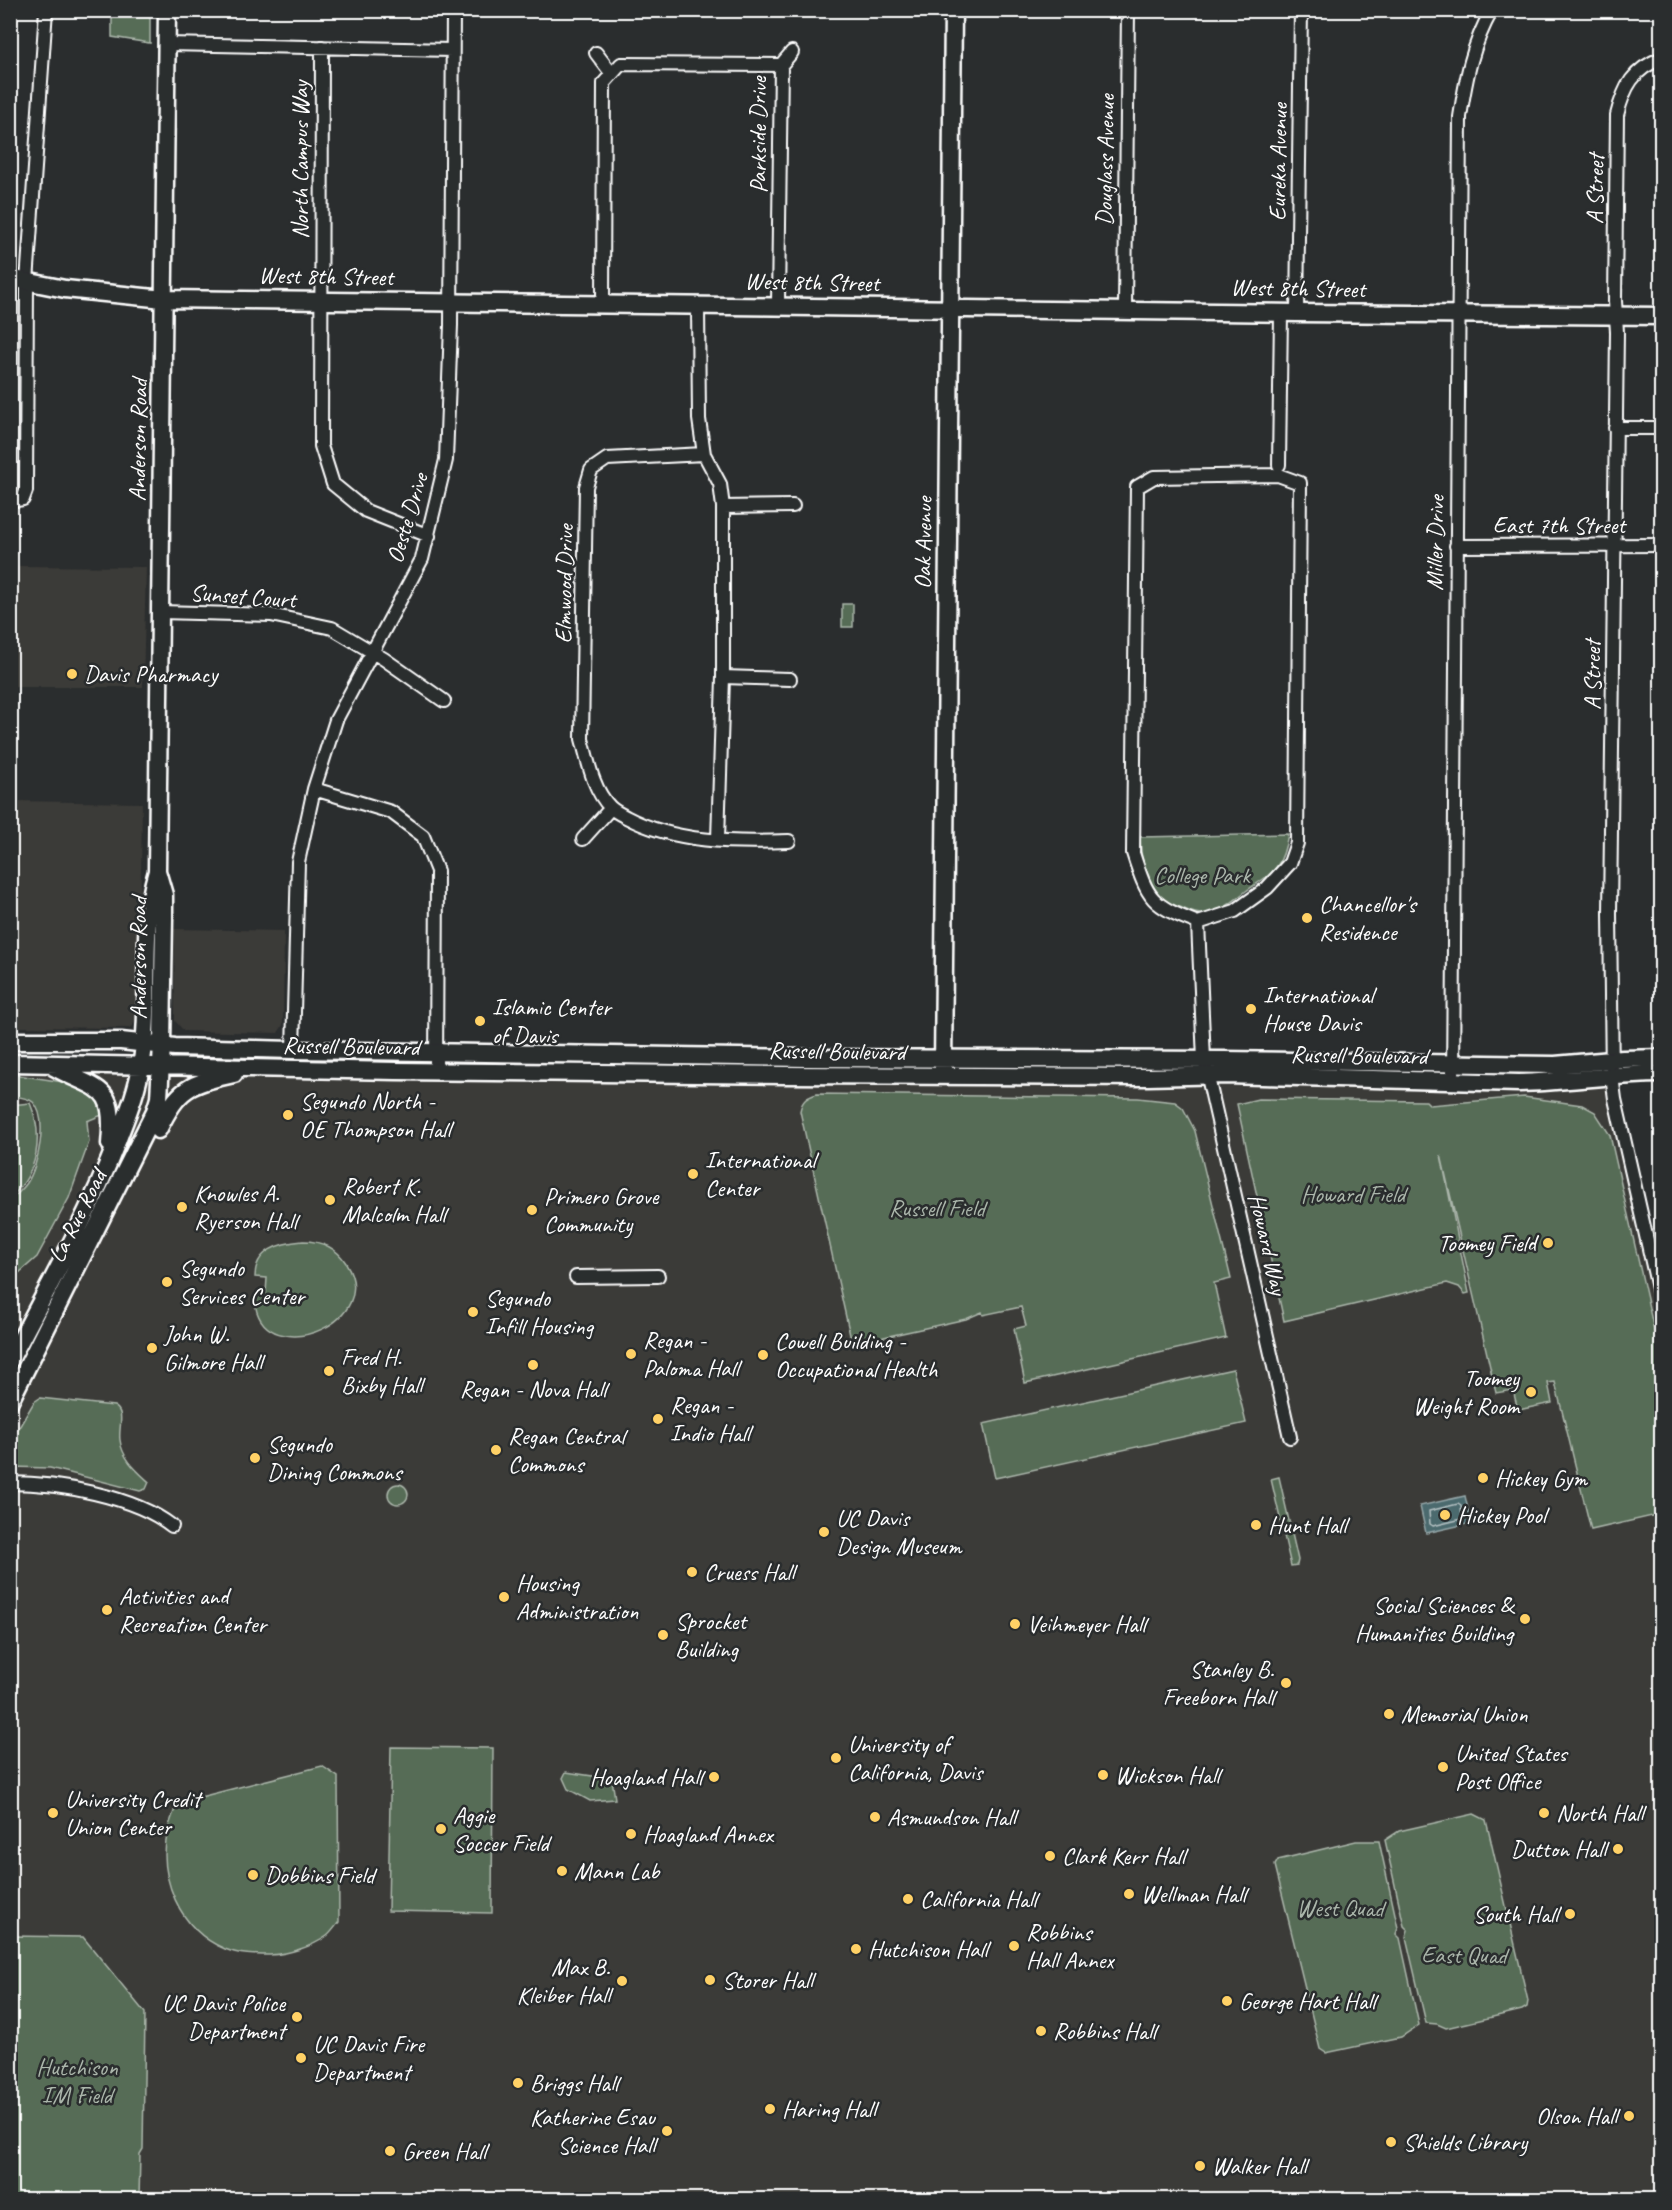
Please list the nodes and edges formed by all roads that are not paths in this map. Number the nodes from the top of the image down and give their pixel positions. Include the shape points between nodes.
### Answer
1 (46, 10) edge
2 (167, 10) edge
3 (453, 10) edge
4 (953, 10) edge
5 (1128, 10) edge
6 (1301, 10) edge
7 (1492, 10) edge
8 (167, 44) junction
9 (322, 47) junction
10 (452, 50) junction
11 (792, 52) dead end
12 (596, 53) dead end
13 (1662, 58) edge
14 (781, 65) junction
15 (612, 74) junction
16 (19, 280) edge
17 (164, 299) junction
18 (321, 300) junction
19 (451, 301) junction
20 (603, 303) junction
21 (698, 305) junction
22 (778, 305) junction
23 (951, 308) junction
24 (1125, 310) junction
25 (1289, 313) junction
26 (1459, 314) junction
27 (1616, 315) junction
28 (1662, 316) edge
29 (1615, 428) junction
30 (1662, 428) edge
31 (704, 454) junction
32 (1279, 465) dead end
33 (10, 501) edge
34 (793, 506) dead end
35 (723, 507) junction
36 (429, 536) junction
37 (1662, 545) edge
38 (1456, 546) junction
39 (1614, 546) junction
40 (160, 612) junction
41 (372, 652) junction
42 (723, 677) junction
43 (790, 679) dead end
44 (444, 701) dead end
45 (314, 789) junction
46 (610, 809) junction
47 (582, 839) dead end
48 (718, 840) junction
49 (789, 841) dead end
50 (155, 878) junction
51 (1198, 923) junction
52 (10, 1041) edge
53 (145, 1044) junction
54 (162, 1045) junction
55 (293, 1050) junction
56 (437, 1052) junction
57 (826, 1058) junction
58 (943, 1058) junction
59 (1662, 1058) edge
60 (10, 1063) edge
61 (1453, 1064) junction
62 (50, 1065) junction
63 (141, 1066) junction
64 (160, 1067) junction
65 (1206, 1067) junction
66 (261, 1068) junction
67 (1611, 1068) junction
68 (436, 1071) junction
69 (1662, 1074) edge
70 (787, 1075) junction
71 (943, 1076) junction
72 (1453, 1082) junction
73 (108, 1164) junction
74 (115, 1193) junction
75 (658, 1276) dead end
76 (576, 1277) dead end
77 (1661, 1304) edge
78 (10, 1360) edge
79 (10, 1401) edge
80 (1290, 1437) dead end
81 (10, 1483) edge
82 (172, 1526) dead end

1 - 16 street
2 - 8 main road, Anderson Road
3 - 10 street, Oeste Drive
4 - 23 main road, Oak Avenue
5 - 24 street, Douglass Avenue
6 - 25 street, Eureka Avenue
7 - 26 street, Miller Drive via 1467,71 1460,117
8 - 9 street
8 - 17 main road, Anderson Road
9 - 10 street
9 - 18 street, North Campus Way
10 - 19 street, Oeste Drive
11 - 14 street
12 - 15 street
13 - 27 street, A Street via 1648,63 1632,78 1617,115
14 - 15 street, Parkside Drive via 621,64
14 - 22 street, Parkside Drive
15 - 20 street via 604,83
16 - 17 main road, West 8th Street
16 - 33 street via 26,491 23,499
17 - 18 main road, West 8th Street
17 - 40 main road, Anderson Road
18 - 19 main road, West 8th Street
18 - 36 street, North Campus Way via 321,446 333,484 366,511
19 - 20 main road, West 8th Street
19 - 36 street, Oeste Drive via 446,460
20 - 21 main road, West 8th Street
21 - 22 main road, West 8th Street
21 - 31 street via 699,419
22 - 23 main road, West 8th Street
23 - 24 main road, West 8th Street
23 - 58 main road, Oak Avenue
24 - 25 main road, West 8th Street
25 - 26 main road, West 8th Street
25 - 32 street, Eureka Avenue
26 - 27 main road, West 8th Street
26 - 38 street, Miller Drive
27 - 28 main road, West 8th Street
27 - 29 street, A Street
29 - 30 street
29 - 39 street, A Street
31 - 35 street via 720,484
31 - 46 street, Elmwood Drive via 607,459 591,470 586,486 582,739 590,769
34 - 35 street
35 - 42 street
36 - 41 street, Oeste Drive via 422,559
37 - 39 street, East 7th Street
38 - 39 street, East 7th Street
38 - 61 street, Miller Drive
39 - 67 street, A Street
40 - 41 street, Sunset Court via 271,615 299,620 332,628
40 - 50 main road, Anderson Road
41 - 44 street, Sunset Court
41 - 45 street, Oeste Drive via 336,720
42 - 43 street
42 - 48 street
45 - 55 street, Oeste Drive via 298,862
45 - 56 street via 391,812 423,836 437,871
46 - 47 street
46 - 48 street via 647,828 680,837
48 - 49 street
50 - 53 main road, Anderson Road via 149,921
50 - 54 main road, Anderson Road via 155,927 164,934
51 - 51 street via 1235,911 1266,888 1290,863 1297,843 1300,483 1278,475 1154,477 1137,487 1133,853 1152,900
51 - 65 street
52 - 53 main road, Russell Boulevard
53 - 54 main road, Russell Boulevard
53 - 63 main road, La Rue Road
54 - 55 main road, Russell Boulevard
54 - 64 main road, La Rue Road
55 - 56 main road, Russell Boulevard
56 - 57 main road, Russell Boulevard
56 - 68 street
57 - 58 main road, Russell Boulevard
57 - 70 main road via 821,1065 794,1067
58 - 65 main road, Russell Boulevard
58 - 71 main road, Oak Avenue
59 - 67 main road, Russell Boulevard
60 - 62 main road, Russell Boulevard
61 - 65 main road, Russell Boulevard
61 - 67 main road, Russell Boulevard
61 - 72 street, Miller Drive
62 - 63 main road, Russell Boulevard
62 - 73 main road via 87,1081 100,1090 109,1104 112,1116
63 - 64 main road, Russell Boulevard
63 - 73 main road, La Rue Road
64 - 66 main road, Russell Boulevard
64 - 74 main road, La Rue Road via 155,1111
65 - 71 main road, Russell Boulevard via 1148,1077
65 - 72 main road, Russell Boulevard
65 - 80 street, Howard Way
66 - 68 main road, Russell Boulevard
66 - 74 main road via 190,1086 168,1110 129,1186
67 - 69 main road, Russell Boulevard
67 - 72 main road, Russell Boulevard via 1560,1082
67 - 77 street, A Street
68 - 70 main road, Russell Boulevard
70 - 71 main road, Russell Boulevard
73 - 78 main road, La Rue Road
74 - 79 main road, La Rue Road
75 - 76 street
81 - 82 street via 55,1485 128,1503 146,1508

